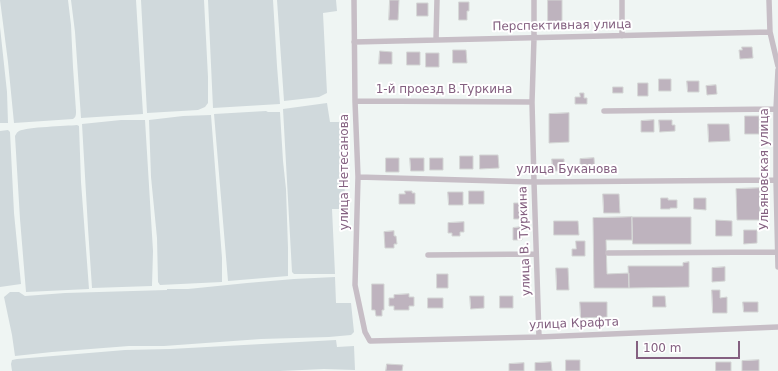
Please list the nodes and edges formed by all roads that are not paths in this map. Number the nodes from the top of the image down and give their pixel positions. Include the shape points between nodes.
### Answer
1 (354, 0) edge
2 (437, 0) edge
3 (534, 0) edge
4 (622, 0) edge
5 (769, 0) edge
6 (770, 32) junction
7 (622, 36) junction
8 (534, 38) junction
9 (436, 40) junction
10 (354, 42) junction
11 (778, 66) edge
12 (778, 70) edge
13 (355, 101) junction
14 (532, 102) junction
15 (776, 109) junction
16 (604, 111) dead end
17 (358, 177) junction
18 (776, 180) junction
19 (534, 182) junction
20 (777, 252) junction
21 (608, 253) dead end
22 (536, 254) junction
23 (428, 255) dead end
24 (778, 267) edge
25 (778, 327) edge
26 (539, 337) junction
27 (370, 341) joint

1 - 10 street, улица Нетесанова
2 - 9 street
3 - 8 street, улица В. Туркина
4 - 7 street
5 - 6 street
6 - 7 street, Перспективная улица
6 - 11 street
7 - 8 street, Перспективная улица
8 - 9 street, Перспективная улица
8 - 14 street, улица В. Туркина
9 - 10 street, Перспективная улица
10 - 13 street, улица Нетесанова
12 - 15 street, Ульяновская улица
13 - 14 street, 1-й проезд В.Туркина
13 - 17 street, улица Нетесанова
14 - 19 street, улица В. Туркина
15 - 16 street
15 - 18 street, Ульяновская улица
17 - 19 street, улица Буканова
17 - 27 street, улица Нетесанова via 355,285
18 - 19 street, улица Буканова
18 - 20 street, Ульяновская улица
19 - 22 street, улица В. Туркина
20 - 21 street
20 - 24 street, Ульяновская улица
22 - 23 street
22 - 26 street, улица В. Туркина
25 - 26 street, улица Крафта
26 - 27 street, улица Крафта

